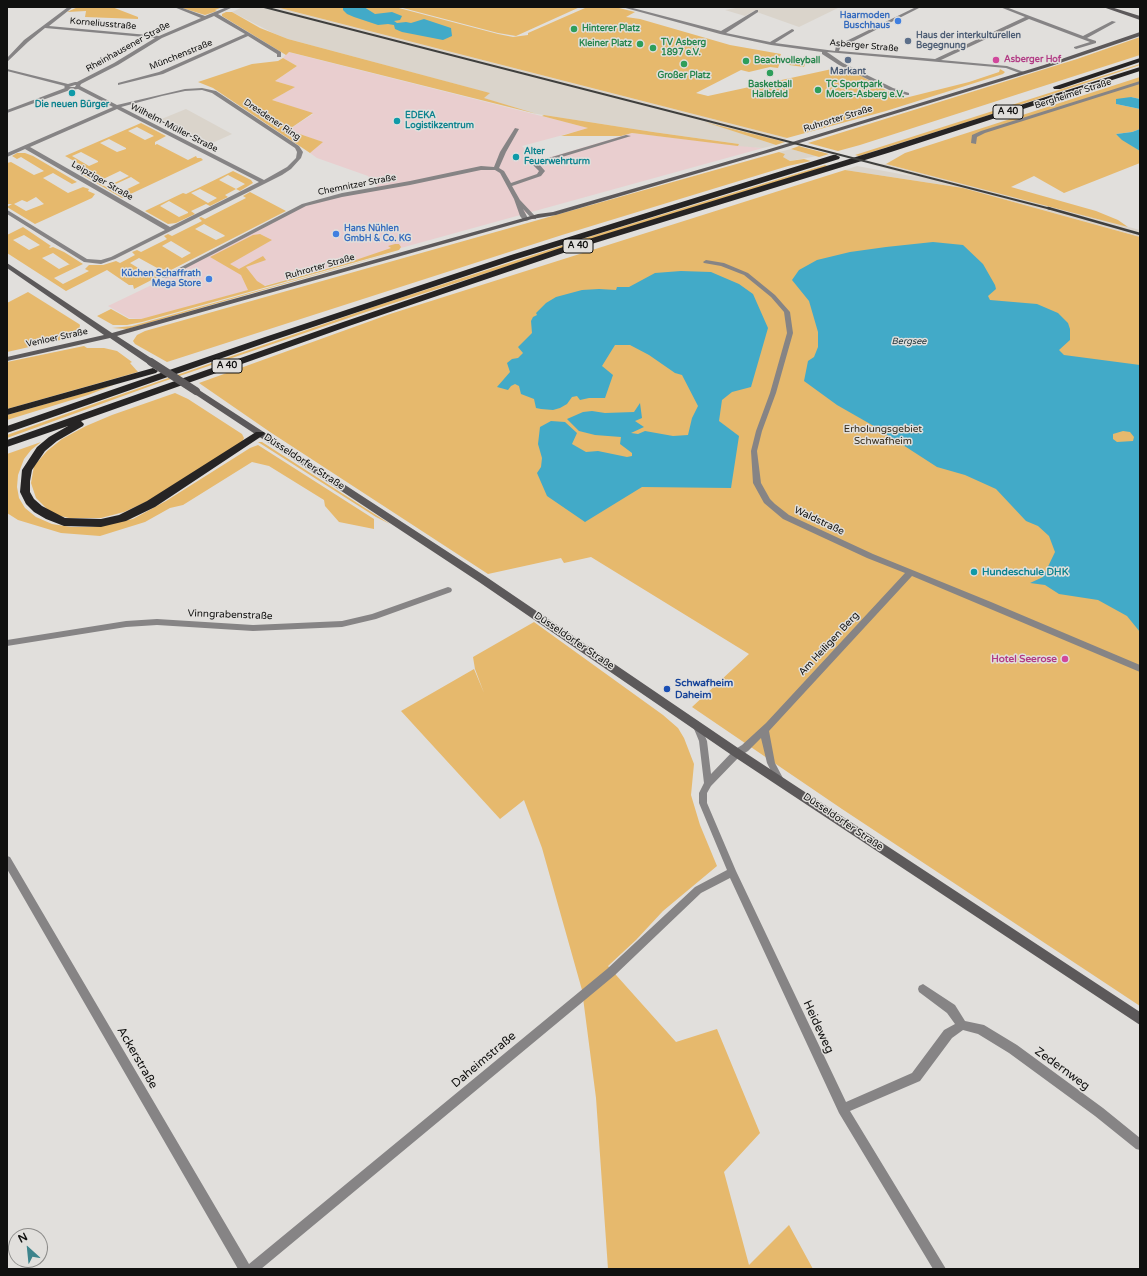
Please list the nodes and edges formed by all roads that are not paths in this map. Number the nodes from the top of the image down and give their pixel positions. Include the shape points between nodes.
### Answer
1 (71, 7) edge
2 (176, 7) edge
3 (231, 7) edge
4 (624, 7) edge
5 (919, 7) edge
6 (1002, 7) edge
7 (1106, 7) edge
8 (756, 11) dead end
9 (214, 14) junction
10 (1029, 17) junction
11 (205, 18) junction
12 (1140, 18) edge
13 (1114, 22) dead end
14 (44, 27) junction
15 (792, 30) dead end
16 (722, 33) junction
17 (1140, 34) edge
18 (247, 35) junction
19 (160, 37) junction
20 (1083, 38) junction
21 (771, 44) junction
22 (1076, 48) dead end
23 (825, 51) junction
24 (837, 52) junction
25 (279, 56) dead end
26 (7, 60) edge
27 (1140, 60) edge
28 (936, 61) junction
29 (1140, 69) edge
30 (7, 70) edge
31 (1020, 74) junction
32 (1140, 82) edge
33 (120, 84) dead end
34 (78, 85) junction
35 (68, 87) junction
36 (907, 94) dead end
37 (118, 108) junction
38 (7, 112) edge
39 (517, 129) dead end
40 (628, 136) dead end
41 (905, 136) dead end
42 (884, 143) dead end
43 (974, 143) dead end
44 (26, 147) junction
45 (7, 148) edge
46 (14, 152) junction
47 (7, 155) edge
48 (496, 169) junction
49 (263, 182) junction
50 (509, 185) junction
51 (517, 199) junction
52 (7, 212) edge
53 (534, 218) junction
54 (526, 220) junction
55 (170, 230) junction
56 (706, 262) dead end
57 (7, 265) edge
58 (165, 277) dead end
59 (110, 336) junction
60 (268, 339) junction
61 (7, 359) edge
62 (108, 408) junction
63 (7, 412) edge
64 (7, 430) edge
65 (260, 434) junction
66 (7, 444) edge
67 (910, 573) junction
68 (448, 590) dead end
69 (7, 643) edge
70 (1140, 669) edge
71 (696, 724) junction
72 (764, 729) junction
73 (737, 753) junction
74 (780, 780) junction
75 (708, 783) junction
76 (7, 860) edge
77 (732, 872) junction
78 (923, 989) dead end
79 (1140, 1019) edge
80 (962, 1025) junction
81 (843, 1109) junction
82 (1140, 1146) edge
83 (245, 1269) edge
84 (252, 1269) edge
85 (940, 1269) edge

1 - 14 street
2 - 11 street
3 - 9 street, Rheinhausener Straße
4 - 16 street, Asberger Straße
5 - 24 street via 838,47
6 - 10 street
7 - 12 main road
8 - 16 street
9 - 11 street, Rheinhausener Straße
9 - 18 street
10 - 20 street
10 - 28 street
11 - 19 street, Rheinhausener Straße
13 - 20 street
14 - 19 street, Korneliusstraße
14 - 26 street
15 - 21 street
16 - 21 street, Asberger Straße
17 - 31 main road, Ruhrorter Straße
18 - 25 street via 279,53
18 - 33 street, Münchenstraße via 161,73
19 - 34 street, Rheinhausener Straße
20 - 22 street via 1094,42
21 - 23 street, Asberger Straße
23 - 24 street, Asberger Straße
23 - 36 street via 824,53 841,64 891,89
24 - 28 street, Asberger Straße
27 - 41 highway, A 40
28 - 31 street, Asberger Straße via 1003,67
29 - 62 highway, A 40 via 896,148 569,248
30 - 35 street
31 - 53 main road, Ruhrorter Straße via 780,148
32 - 43 street, Bergheimer Straße via 983,132 974,136
34 - 35 street, Rheinhausener Straße
34 - 37 street, Wilhelm-Müller-Straße
35 - 38 street, Rheinhausener Straße via 52,96
37 - 44 street, Dresdener Ring
37 - 49 street, Wilhelm-Müller-Straße
37 - 49 street, Dresdener Ring via 143,99 185,90 202,89 214,92 297,147 300,152 289,168
39 - 48 street
40 - 50 street via 537,163 542,171 538,175
42 - 60 highway, A 40 via 514,257
44 - 46 street, Dresdener Ring
44 - 55 street, Leipziger Straße
45 - 46 street
46 - 47 street, Dresdener Ring
48 - 50 street via 502,172
48 - 58 street, Chemnitzer Straße via 481,168 342,195 304,205
49 - 55 street, Dresdener Ring
50 - 51 street
51 - 53 street
51 - 54 street
52 - 55 street, Dresdener Ring via 93,262 113,258
53 - 54 main road, Ruhrorter Straße
54 - 59 main road, Ruhrorter Straße
56 - 67 street, Waldstraße via 722,264 746,274 773,296 787,312 790,333 754,451 756,483 767,501 786,517
57 - 59 main road, Düsseldorfer Straße
59 - 61 main road, Venloer Straße
59 - 65 main road, Düsseldorfer Straße, bridge
60 - 63 highway
60 - 64 highway, A 40
62 - 65 highway via 53,439 41,449 27,470 26,492 30,501 50,516 64,522 79,524 122,518 151,504
62 - 66 highway, A 40
65 - 71 main road, Düsseldorfer Straße via 482,579
67 - 70 street, Waldstraße
67 - 72 street, Am Heiligen Berg
68 - 69 street, Vinngrabenstraße via 373,618 342,624 253,628 157,622 126,624
71 - 73 main road, Düsseldorfer Straße
71 - 75 street, Heideweg via 703,741
72 - 73 street, Am Heiligen Berg
72 - 74 street via 771,763
73 - 74 main road, Düsseldorfer Straße
73 - 75 street, Heideweg
74 - 79 main road, Düsseldorfer Straße
75 - 77 street, Heideweg via 703,793 703,803
76 - 83 street, Ackerstraße
77 - 81 street, Heideweg
77 - 84 street, Daheimstraße via 698,890 611,972
78 - 80 street via 951,1009
80 - 81 street via 948,1034 916,1077
80 - 82 street, Zedernweg via 980,1029 1013,1049 1100,1112
81 - 85 street, Heideweg

